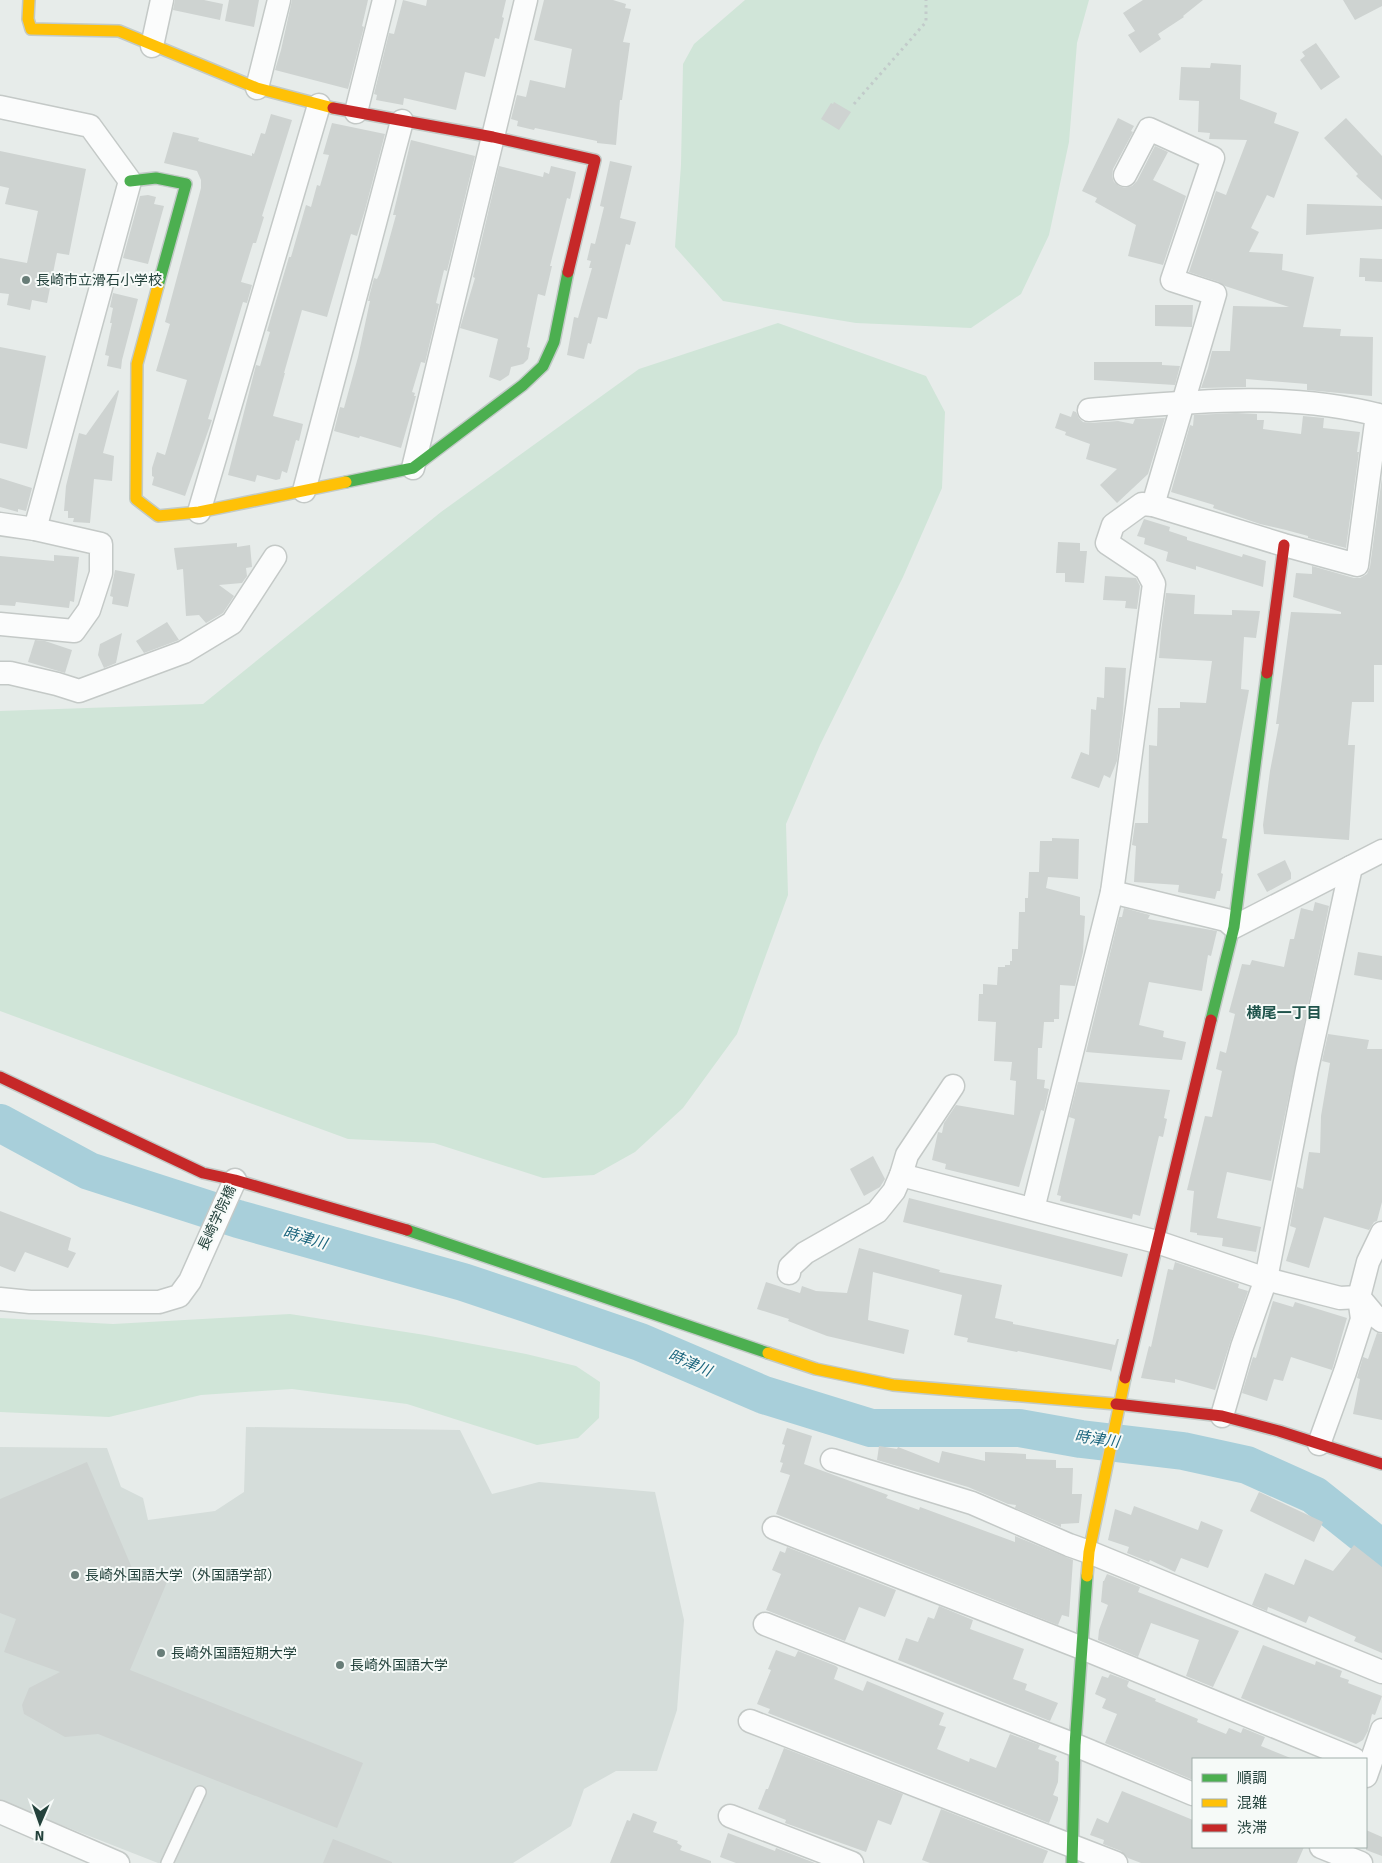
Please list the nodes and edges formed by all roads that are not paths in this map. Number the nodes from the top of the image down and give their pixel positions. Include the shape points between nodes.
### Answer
1 (29, 0) edge
2 (162, 0) edge
3 (279, 0) edge
4 (384, 0) edge
5 (526, 0) edge
6 (152, 46) junction
7 (257, 88) junction
8 (319, 105) junction
9 (0, 107) edge
10 (356, 112) junction
11 (402, 121) junction
12 (493, 137) junction
13 (1125, 175) dead end
14 (130, 181) junction
15 (1184, 402) junction
16 (1089, 410) dead end
17 (1380, 415) edge
18 (414, 468) junction
19 (304, 491) junction
20 (1153, 505) junction
21 (199, 512) junction
22 (0, 524) edge
23 (35, 529) junction
24 (1284, 545) junction
25 (274, 558) dead end
26 (0, 624) edge
27 (0, 673) edge
28 (1382, 851) edge
29 (1351, 867) junction
30 (1112, 892) junction
31 (1234, 927) junction
32 (0, 1077) edge
33 (953, 1086) dead end
34 (902, 1175) junction
35 (235, 1180) junction
36 (1033, 1209) junction
37 (1382, 1233) edge
38 (1157, 1242) junction
39 (788, 1273) dead end
40 (1266, 1279) junction
41 (1359, 1298) junction
42 (0, 1299) edge
43 (1382, 1321) edge
44 (1119, 1409) junction
45 (1222, 1416) junction
46 (1319, 1444) junction
47 (832, 1460) dead end
48 (1382, 1464) edge
49 (774, 1528) dead end
50 (1089, 1552) junction
51 (765, 1624) dead end
52 (1082, 1648) junction
53 (1382, 1672) edge
54 (750, 1721) dead end
55 (1382, 1730) edge
56 (1075, 1744) junction
57 (1345, 1758) edge
58 (1367, 1767) edge
59 (200, 1792) dead end
60 (1192, 1794) edge
61 (0, 1812) edge
62 (730, 1816) dead end
63 (1333, 1852) edge
64 (1073, 1854) edge
65 (842, 1861) edge
66 (118, 1863) edge
67 (167, 1863) edge
68 (1116, 1863) edge
69 (1361, 1863) edge

1 - 6 street via 31,29 119,30
2 - 6 street
3 - 7 street
4 - 10 street
5 - 12 street
6 - 7 street
7 - 8 street
8 - 10 street
8 - 21 street
9 - 14 street via 90,126
10 - 11 street
11 - 12 street
11 - 19 street
12 - 18 street
12 - 18 street via 595,160 554,342 543,366 523,385
13 - 15 street via 1149,129 1213,158 1172,280 1215,294
14 - 21 street via 156,178 186,184 137,364 136,498 158,516
14 - 23 street
15 - 16 street
15 - 17 street via 1284,400
15 - 20 street
17 - 24 street via 1357,565
18 - 19 street
19 - 21 street
20 - 24 street
20 - 30 street via 1142,504 1113,525 1107,543 1146,569 1154,584
22 - 23 street
23 - 26 street via 101,544 101,573 89,610 74,631
24 - 31 street
25 - 27 street via 232,622 184,652 79,691
28 - 29 street
29 - 31 street
29 - 40 street
30 - 31 street via 1226,920
30 - 36 street
31 - 38 street
32 - 35 street via 203,1173
33 - 34 street via 907,1155
34 - 36 street
34 - 39 street via 877,1212 805,1253
35 - 42 street, 長崎学院橋 via 190,1280 179,1296 159,1302
35 - 44 street via 389,1224 816,1369 893,1385
36 - 38 street
37 - 41 street via 1368,1262
38 - 40 street
38 - 44 street
40 - 41 street via 1340,1298
40 - 45 street
41 - 43 street
41 - 46 street via 1362,1319
44 - 45 street
44 - 50 street
45 - 46 street
46 - 48 street
47 - 50 street via 972,1503
49 - 52 street
50 - 52 street
50 - 53 street
51 - 56 street
52 - 56 street
52 - 57 street
54 - 64 street
55 - 58 street
56 - 60 street
56 - 64 street
59 - 67 lane
61 - 66 street
62 - 65 street
63 - 69 street
64 - 68 street

